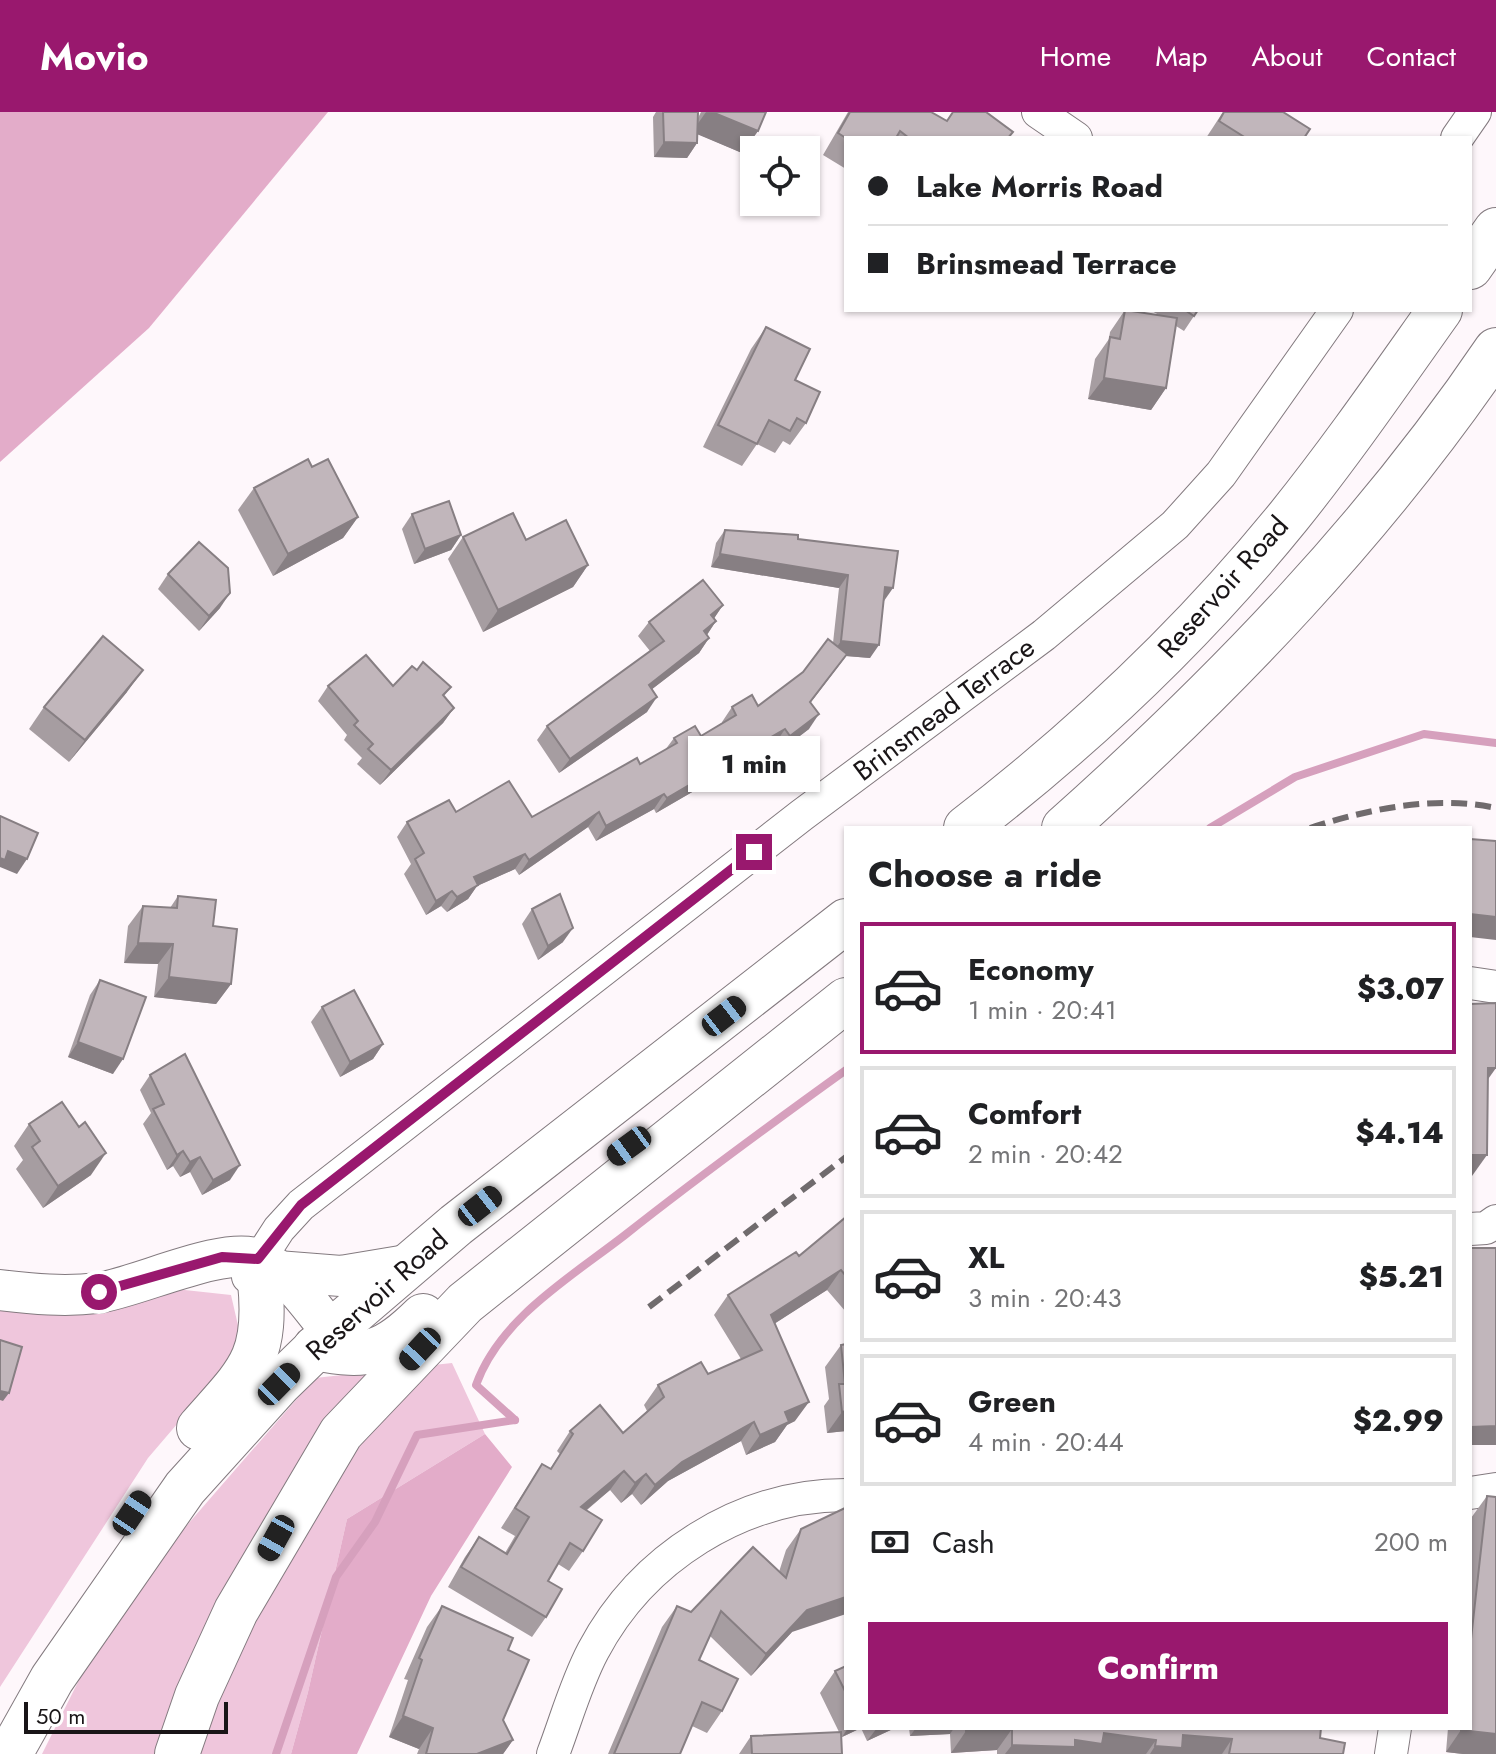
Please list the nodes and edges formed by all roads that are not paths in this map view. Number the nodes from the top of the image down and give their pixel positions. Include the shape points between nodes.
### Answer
1 (1038, 112) edge
2 (1475, 112) edge
3 (1073, 136) edge
4 (1458, 136) edge
5 (1496, 230) edge
6 (1472, 264) edge
7 (1336, 312) edge
8 (1439, 312) edge
9 (1496, 350) edge
10 (969, 826) edge
11 (1066, 826) edge
12 (844, 923) edge
13 (1472, 983) edge
14 (1496, 987) edge
15 (844, 1002) edge
16 (803, 1034) junction
17 (1496, 1221) edge
18 (1472, 1229) edge
19 (407, 1265) junction
20 (261, 1272) junction
21 (0, 1290) edge
22 (332, 1344) junction
23 (341, 1433) junction
24 (1496, 1489) edge
25 (1472, 1493) edge
26 (844, 1495) edge
27 (0, 1725) edge
28 (1395, 1730) edge
29 (10, 1754) edge
30 (177, 1754) edge
31 (553, 1754) edge
32 (1391, 1754) edge

1 - 3 street
2 - 4 street
5 - 6 main road
7 - 20 street, Brinsmead Terrace via 1221,474 1175,525 1044,635 802,815 312,1196 279,1229
8 - 10 main road, Reservoir Road via 1288,516 1208,608 1125,693
9 - 11 main road via 1405,473 1320,575 1225,679
12 - 19 main road, Reservoir Road
13 - 14 street
15 - 16 main road
16 - 22 main road via 696,1097 607,1163 466,1276 393,1345 361,1355
16 - 23 main road via 465,1303
17 - 18 street
19 - 20 street via 341,1276
19 - 22 main road, Reservoir Road
20 - 21 street via 222,1257 99,1292 51,1296
20 - 22 street
20 - 27 main road via 263,1326 249,1369 157,1476 28,1669
22 - 23 main road via 351,1393
22 - 29 main road, Reservoir Road via 185,1488 52,1679
23 - 30 main road via 236,1611
24 - 25 street
26 - 31 street via 794,1499 749,1512 679,1551 648,1576 616,1612 592,1653
28 - 32 street

